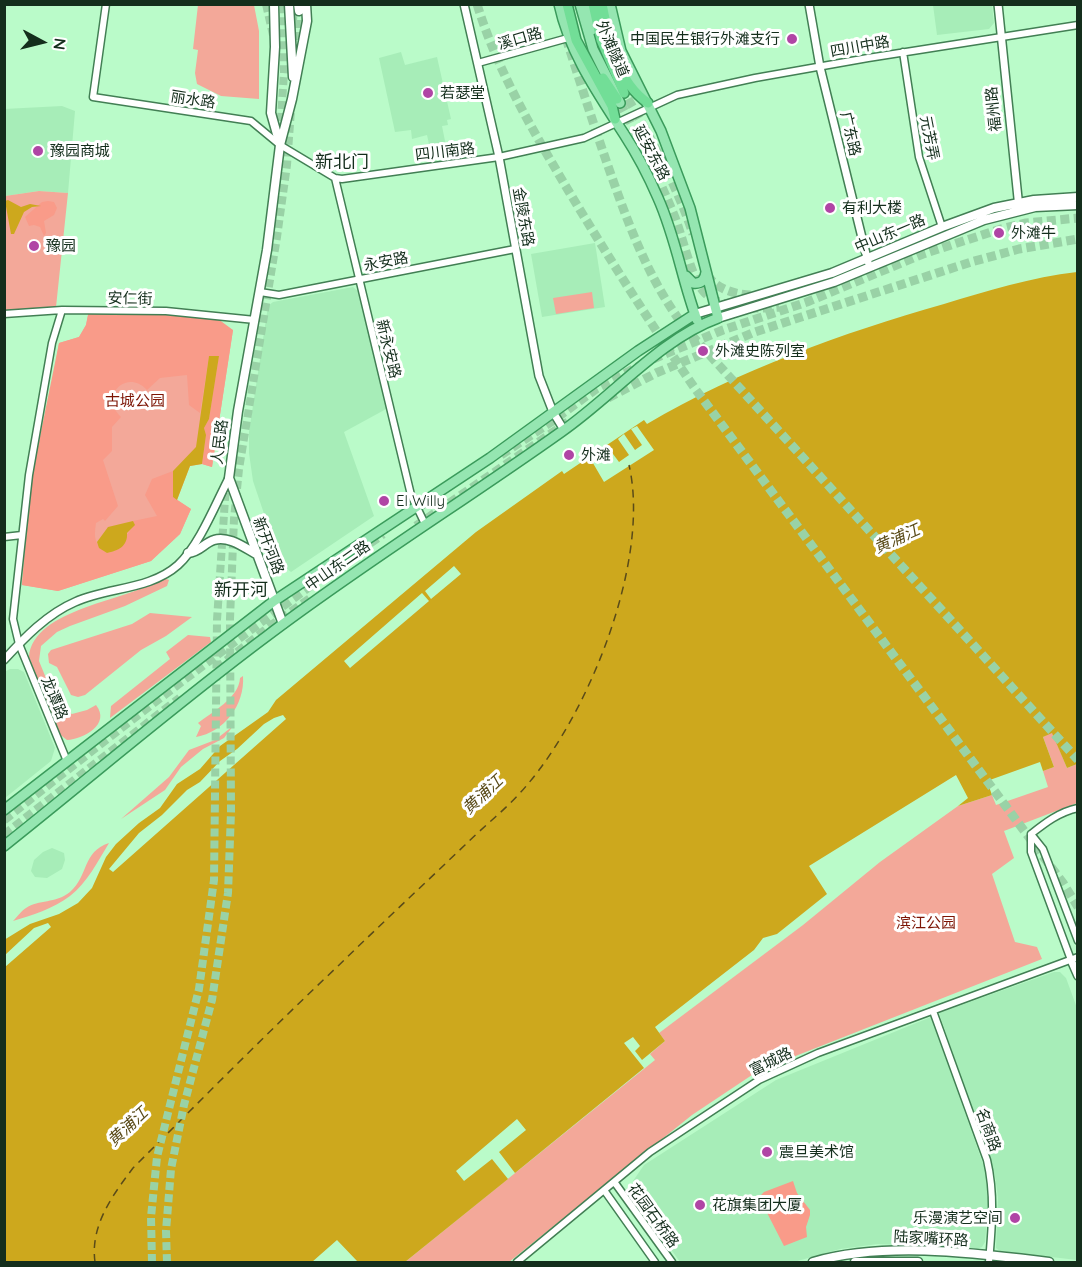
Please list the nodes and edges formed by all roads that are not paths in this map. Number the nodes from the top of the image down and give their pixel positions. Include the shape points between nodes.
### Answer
1 (106, 4) edge
2 (274, 4) edge
3 (289, 4) edge
4 (306, 4) edge
5 (464, 4) edge
6 (559, 4) edge
7 (567, 4) edge
8 (573, 4) edge
9 (580, 4) edge
10 (587, 4) edge
11 (594, 4) edge
12 (602, 4) edge
13 (610, 4) edge
14 (809, 4) edge
15 (998, 4) edge
16 (1077, 25) edge
17 (1000, 37) junction
18 (575, 39) junction
19 (605, 39) junction
20 (903, 52) junction
21 (478, 63) junction
22 (820, 67) junction
23 (622, 98) junction
24 (292, 99) junction
25 (649, 105) junction
26 (616, 122) junction
27 (280, 145) junction
28 (499, 157) junction
29 (335, 178) junction
30 (1077, 197) edge
31 (1077, 205) edge
32 (1018, 206) junction
33 (942, 227) junction
34 (515, 249) junction
35 (868, 264) junction
36 (706, 266) junction
37 (684, 273) junction
38 (358, 279) junction
39 (260, 292) junction
40 (716, 308) junction
41 (63, 310) junction
42 (4, 314) edge
43 (695, 314) junction
44 (718, 318) junction
45 (255, 320) junction
46 (699, 325) junction
47 (553, 412) junction
48 (564, 430) junction
49 (229, 478) junction
50 (415, 506) junction
51 (425, 524) junction
52 (22, 535) junction
53 (4, 537) edge
54 (188, 553) junction
55 (256, 554) junction
56 (274, 601) junction
57 (283, 624) junction
58 (19, 644) junction
59 (4, 660) edge
60 (67, 761) junction
61 (1077, 808) edge
62 (4, 810) edge
63 (1031, 834) junction
64 (4, 846) edge
65 (1077, 941) edge
66 (1074, 959) edge
67 (1077, 976) edge
68 (933, 1011) junction
69 (615, 1183) junction
70 (604, 1191) junction
71 (989, 1259) edge
72 (517, 1263) edge
73 (655, 1263) edge
74 (672, 1263) edge
75 (813, 1263) edge
76 (855, 1263) edge
77 (918, 1263) edge
78 (1049, 1263) edge

1 - 27 street, 丽水路 via 93,97 251,121
2 - 27 main road, 人民路 via 272,113
3 - 24 main road, 人民路
4 - 24 main road, 人民路 via 307,21
5 - 21 street, 金陵东路
6 - 18 main road
7 - 18 highway
8 - 18 highway
9 - 23 main road, 外滩隧道 via 589,39
10 - 23 main road, 外滩隧道 via 598,46
11 - 19 highway
12 - 19 highway
13 - 25 main road, 延安东路 via 621,51
14 - 22 street, 广东路
15 - 17 street, 福州路
16 - 17 street, 四川中路
17 - 20 street, 四川中路
17 - 32 street, 福州路
18 - 21 street, 溪口路
18 - 23 highway
18 - 26 highway via 612,106
19 - 23 highway
19 - 25 highway via 627,82
20 - 22 street, 四川中路
20 - 33 street, 元芳弄 via 919,157
21 - 28 street, 金陵东路
22 - 25 street, 四川中路 via 677,95
22 - 35 street, 广东路
24 - 27 main road, 人民路
25 - 26 street, 四川中路
25 - 36 main road, 延安东路 via 690,208
26 - 28 street, 四川南路 via 585,138
26 - 37 main road, 延安东路 via 658,197
27 - 29 street
27 - 39 main road, 人民路
28 - 29 street, 四川南路
28 - 34 street, 金陵东路
29 - 38 street, 新永安路
30 - 32 main road, 中山东一路
31 - 32 main road, 中山东一路
32 - 33 main road, 中山东一路 via 994,208
32 - 35 main road, 中山东一路
33 - 35 main road, 中山东一路
34 - 38 street, 永安路
34 - 47 street, 金陵东路 via 539,376
35 - 40 main road, 中山东一路
35 - 44 main road, 中山东一路 via 817,288
36 - 37 main road via 706,276 699,283 690,282
36 - 40 main road, 延安东路
37 - 43 main road, 延安东路
38 - 39 street, 永安路 via 279,295
38 - 50 street, 新永安路
39 - 45 main road, 人民路
40 - 43 main road, 中山东一路
40 - 44 main road, 延安东路
41 - 42 street, 安仁街
41 - 45 street, 安仁街 via 166,311
41 - 52 street, 龙谭路 via 52,343 28,475
43 - 46 main road, 延安东路
43 - 47 main road, 中山东二路
44 - 46 main road, 中山东二路
45 - 49 main road, 人民路
46 - 48 main road, 中山东二路
47 - 48 street, 金陵东路
47 - 50 main road, 中山东二路
48 - 51 main road, 中山东二路
49 - 54 street, 人民路
49 - 55 main road, 新开河路
50 - 51 street, 新永安路
50 - 56 main road, 中山东二路
51 - 57 main road, 中山东二路
52 - 53 street
52 - 58 street, 龙谭路 via 13,619
54 - 55 main road via 196,553 215,539 225,539
54 - 58 street, 人民路 via 164,574 74,602 45,620
55 - 56 main road, 新开河路
56 - 57 main road, 新开河路
56 - 60 main road, 中山东二路
57 - 64 main road, 中山东二路
58 - 59 street, 人民路
58 - 60 street, 龙谭路
60 - 62 main road, 中山东二路
61 - 63 street via 1048,820
63 - 65 street via 1043,849
63 - 66 street via 1031,852
66 - 67 street
66 - 68 street, 富城路
68 - 69 street, 富城路 via 759,1080 650,1152
68 - 71 street, 名商路 via 989,1169
69 - 70 street, 富城路
69 - 74 street, 花园石桥路
70 - 72 street, 富城路
70 - 73 street, 花园石桥路
71 - 75 main road, 陆家嘴环路 via 881,1251 857,1252
71 - 78 main road, 陆家嘴环路
76 - 77 main road, 陆家嘴环路

